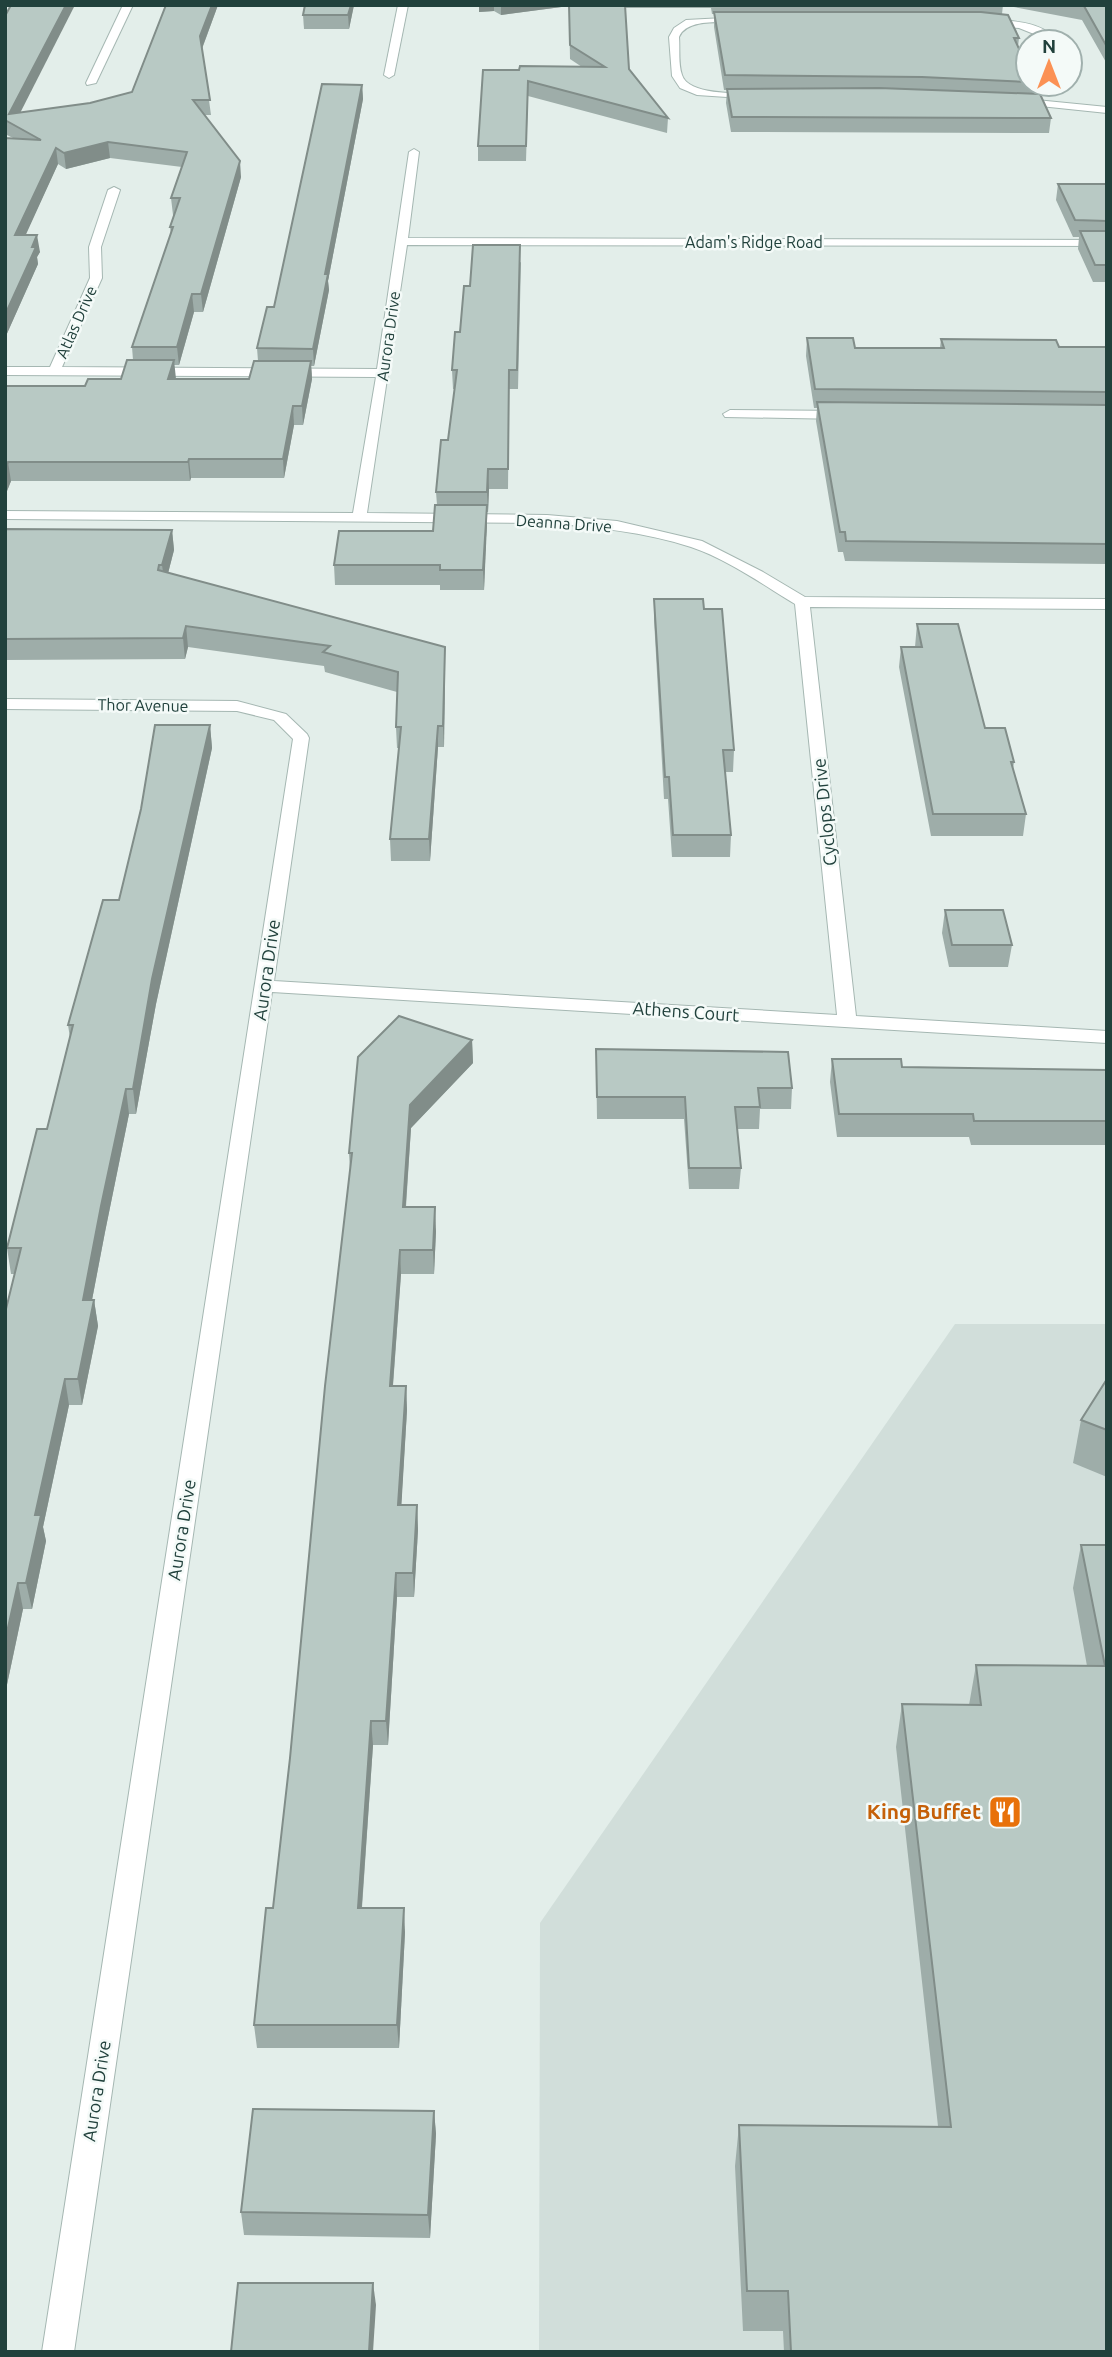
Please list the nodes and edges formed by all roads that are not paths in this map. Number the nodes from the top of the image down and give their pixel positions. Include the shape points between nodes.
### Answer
1 (128, 5) edge
2 (403, 5) edge
3 (746, 19) edge
4 (980, 22) edge
5 (1028, 28) edge
6 (388, 75) dead end
7 (91, 83) dead end
8 (762, 97) edge
9 (1001, 100) edge
10 (1107, 110) edge
11 (414, 152) dead end
12 (114, 190) dead end
13 (401, 241) junction
14 (1107, 243) edge
15 (5, 371) edge
16 (54, 372) junction
17 (383, 373) junction
18 (730, 414) dead end
19 (856, 415) edge
20 (5, 515) edge
21 (359, 519) junction
22 (802, 602) junction
23 (1107, 604) edge
24 (5, 704) edge
25 (280, 717) joint
26 (265, 986) junction
27 (847, 1022) junction
28 (1107, 1037) edge
29 (58, 2352) edge

1 - 7 street
2 - 6 street
3 - 8 street via 686,23 677,30 677,76 684,86 701,93
4 - 5 street
9 - 10 street via 1062,99
11 - 13 street, Aurora Drive
12 - 16 street, Atlas Drive via 95,247 96,278
13 - 14 street, Adam's Ridge Road
13 - 17 street, Aurora Drive
15 - 16 street
16 - 17 street
17 - 21 street, Aurora Drive
18 - 19 street
20 - 21 street, Deanna Drive
21 - 22 street, Deanna Drive via 547,519 617,525 697,544
22 - 23 street
22 - 27 street, Cyclops Drive
24 - 25 street, Thor Avenue via 237,706
25 - 26 street, Aurora Drive via 301,738
26 - 27 street, Athens Court
26 - 29 street, Aurora Drive
27 - 28 street, Athens Court

